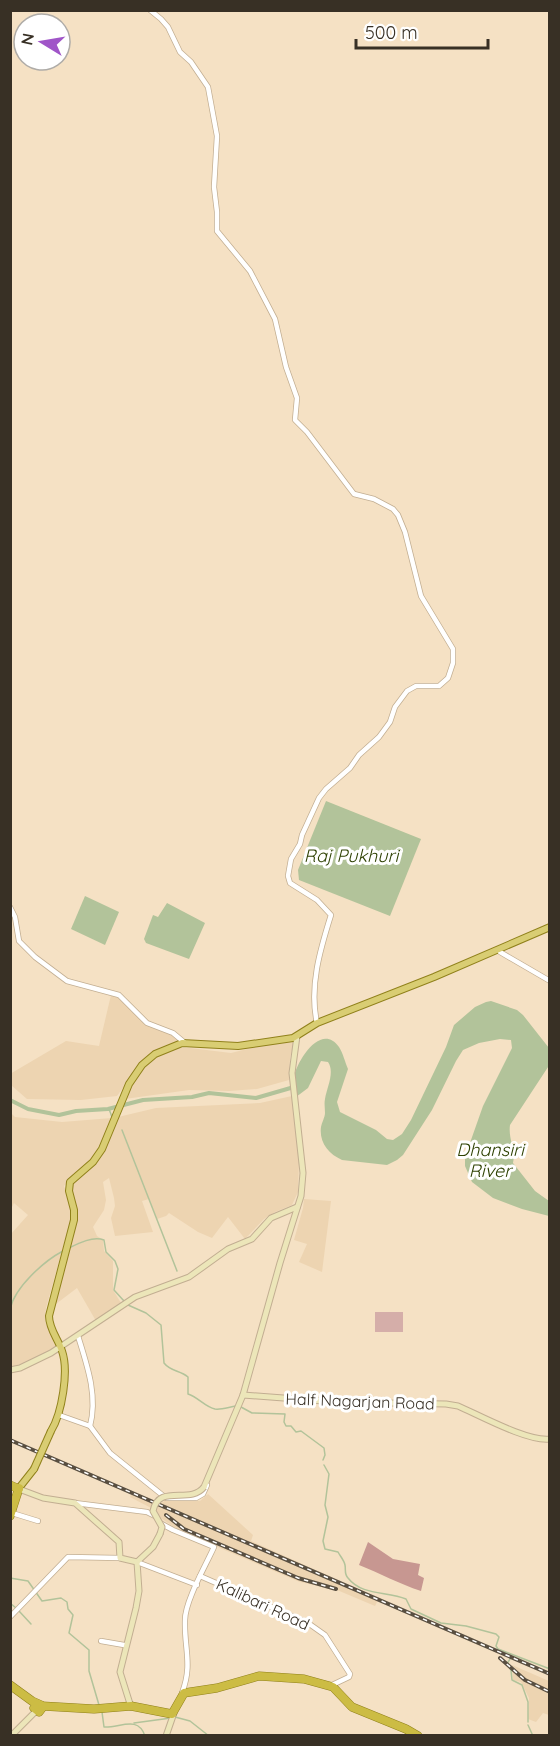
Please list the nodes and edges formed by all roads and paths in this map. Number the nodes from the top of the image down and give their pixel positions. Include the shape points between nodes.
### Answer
1 (150, 10) edge
2 (10, 907) edge
3 (549, 928) edge
4 (500, 952) junction
5 (549, 981) edge
6 (317, 1023) junction
7 (297, 1038) junction
8 (186, 1044) junction
9 (297, 1208) junction
10 (286, 1213) junction
11 (294, 1217) junction
12 (78, 1336) junction
13 (61, 1347) junction
14 (10, 1370) edge
15 (243, 1395) junction
16 (59, 1415) junction
17 (90, 1426) junction
18 (549, 1439) edge
19 (212, 1467) junction
20 (17, 1488) edge
21 (75, 1503) junction
22 (11, 1513) edge
23 (38, 1521) dead end
24 (160, 1523) junction
25 (207, 1544) junction
26 (120, 1558) junction
27 (137, 1562) junction
28 (137, 1575) junction
29 (200, 1576) junction
30 (197, 1585) junction
31 (10, 1617) edge
32 (101, 1641) dead end
33 (124, 1645) junction
34 (330, 1686) junction
35 (10, 1687) edge
36 (182, 1693) junction
37 (38, 1708) junction
38 (131, 1708) junction
39 (174, 1713) junction
40 (12, 1736) edge
41 (166, 1736) edge
42 (418, 1736) edge

1 - 6 street via 168,27 180,51 208,87 217,136 217,231 250,271 276,320 297,398 295,420 354,494 393,509 401,522 422,598 454,652 445,681 437,687 413,687 407,691 379,737 319,798 289,866 290,883 317,900 331,915 314,992
2 - 8 street via 19,941 35,957 67,981 118,995 147,1023 173,1033
3 - 4 main road
3 - 6 main road
4 - 5 street
4 - 7 main road
6 - 7 main road
7 - 8 main road via 241,1048
7 - 9 main road via 292,1076 303,1173
8 - 13 main road via 163,1051 142,1065 124,1093 96,1158 69,1186 74,1220 49,1316
9 - 10 main road
9 - 11 main road
10 - 11 main road
10 - 12 main road via 272,1218 252,1239 228,1249 189,1277 135,1297
11 - 15 main road
12 - 13 main road
12 - 17 street via 93,1389
13 - 14 main road
13 - 16 main road via 65,1367
15 - 18 main road, Half Nagarjan Road via 446,1404 526,1435
15 - 19 main road
16 - 17 street
16 - 20 main road, bridge via 34,1469
17 - 19 street via 116,1458 165,1497 196,1498 203,1494
19 - 24 main road, bridge via 204,1486 195,1494 160,1498 153,1512
20 - 21 main road via 43,1498
20 - 22 highway
21 - 25 street via 147,1512
21 - 26 main road via 119,1542
22 - 23 street
24 - 25 street, bridge
24 - 27 main road, bridge via 162,1529 153,1547
25 - 29 street via 214,1547
26 - 27 main road
26 - 31 street via 68,1557
27 - 28 main road
27 - 30 street
28 - 33 main road via 135,1606
28 - 38 main road via 139,1591 120,1672
29 - 30 street
29 - 34 street, Kalibari Road via 303,1620 325,1635 350,1674
30 - 36 street via 185,1617 189,1670
32 - 33 street
33 - 38 main road via 119,1679
34 - 36 highway via 295,1677 266,1676 217,1689
34 - 42 highway via 352,1707
35 - 37 highway
36 - 39 highway
37 - 38 highway
37 - 40 main road
38 - 39 highway
39 - 41 main road

